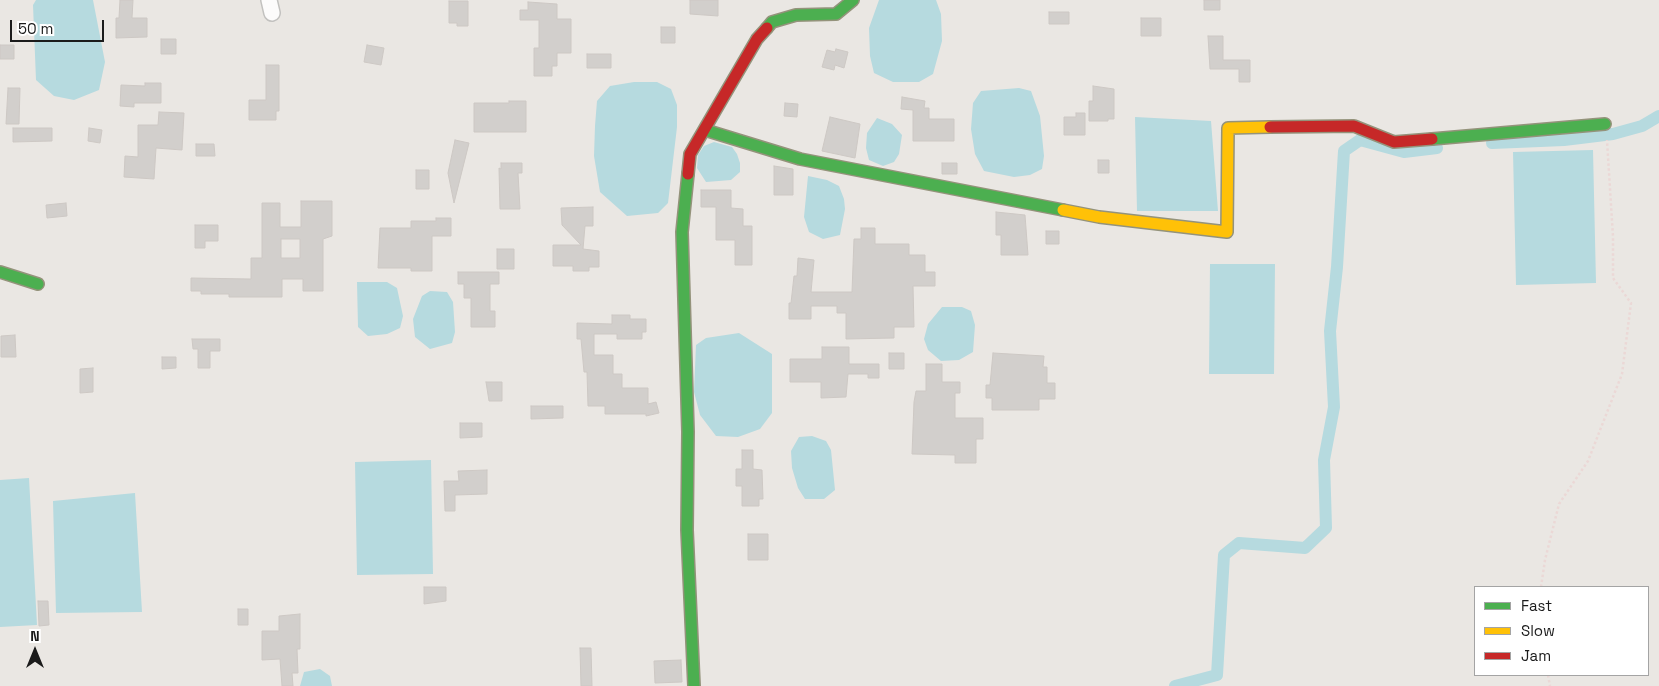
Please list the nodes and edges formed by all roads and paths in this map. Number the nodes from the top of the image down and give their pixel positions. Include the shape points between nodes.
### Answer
1 (853, 0) edge
2 (1605, 124) dead end
3 (705, 130) junction
4 (1608, 153) dead end
5 (0, 272) edge
6 (38, 284) dead end
7 (1541, 586) edge
8 (694, 686) edge

1 - 3 street via 836,14 796,15 772,22 757,39
2 - 3 street via 1394,142 1354,126 1228,128 1227,232 1099,217 800,159
3 - 8 street via 690,154 682,232 688,432 687,530
4 - 7 path via 1612,278 1632,303 1622,374 1588,461 1559,504
5 - 6 street

